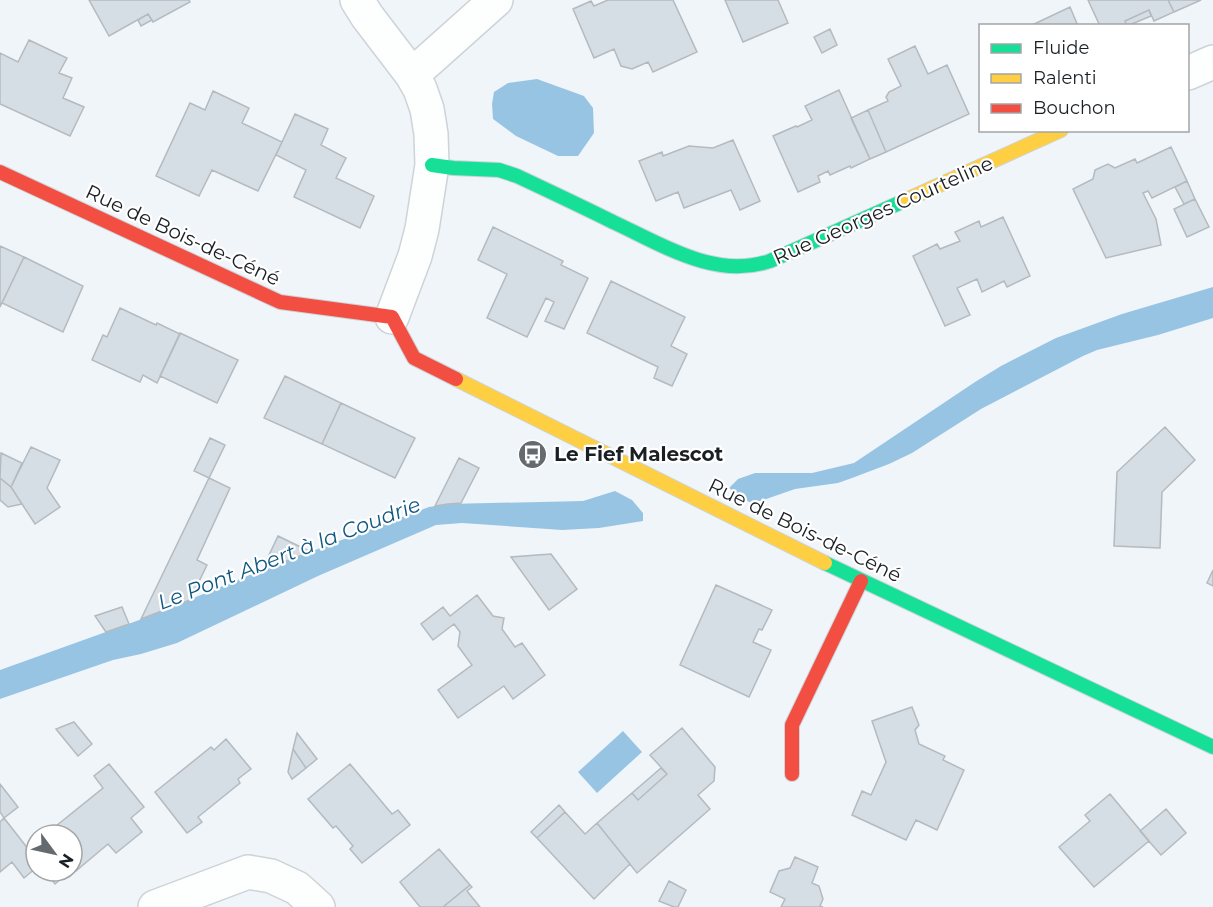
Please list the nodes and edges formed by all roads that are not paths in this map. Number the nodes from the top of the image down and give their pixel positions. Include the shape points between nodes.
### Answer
1 (357, 0) edge
2 (496, 0) edge
3 (1213, 62) edge
4 (1189, 73) edge
5 (412, 75) junction
6 (1056, 132) edge
7 (432, 165) junction
8 (0, 172) edge
9 (392, 317) junction
10 (861, 581) junction
11 (1213, 747) edge
12 (792, 774) dead end
13 (155, 907) edge
14 (318, 907) edge

1 - 5 street
2 - 5 street
3 - 4 street
5 - 7 street via 427,109
6 - 7 street, Rue Georges Courteline via 758,265 715,264 688,257 499,170
7 - 9 street via 416,256
8 - 9 street, Rue de Bois-de-Céné via 280,302
9 - 10 street, Rue de Bois-de-Céné via 414,358
10 - 11 street, Rue de Bois-de-Céné
10 - 12 street via 792,726
13 - 14 street via 248,872 271,876 297,888

